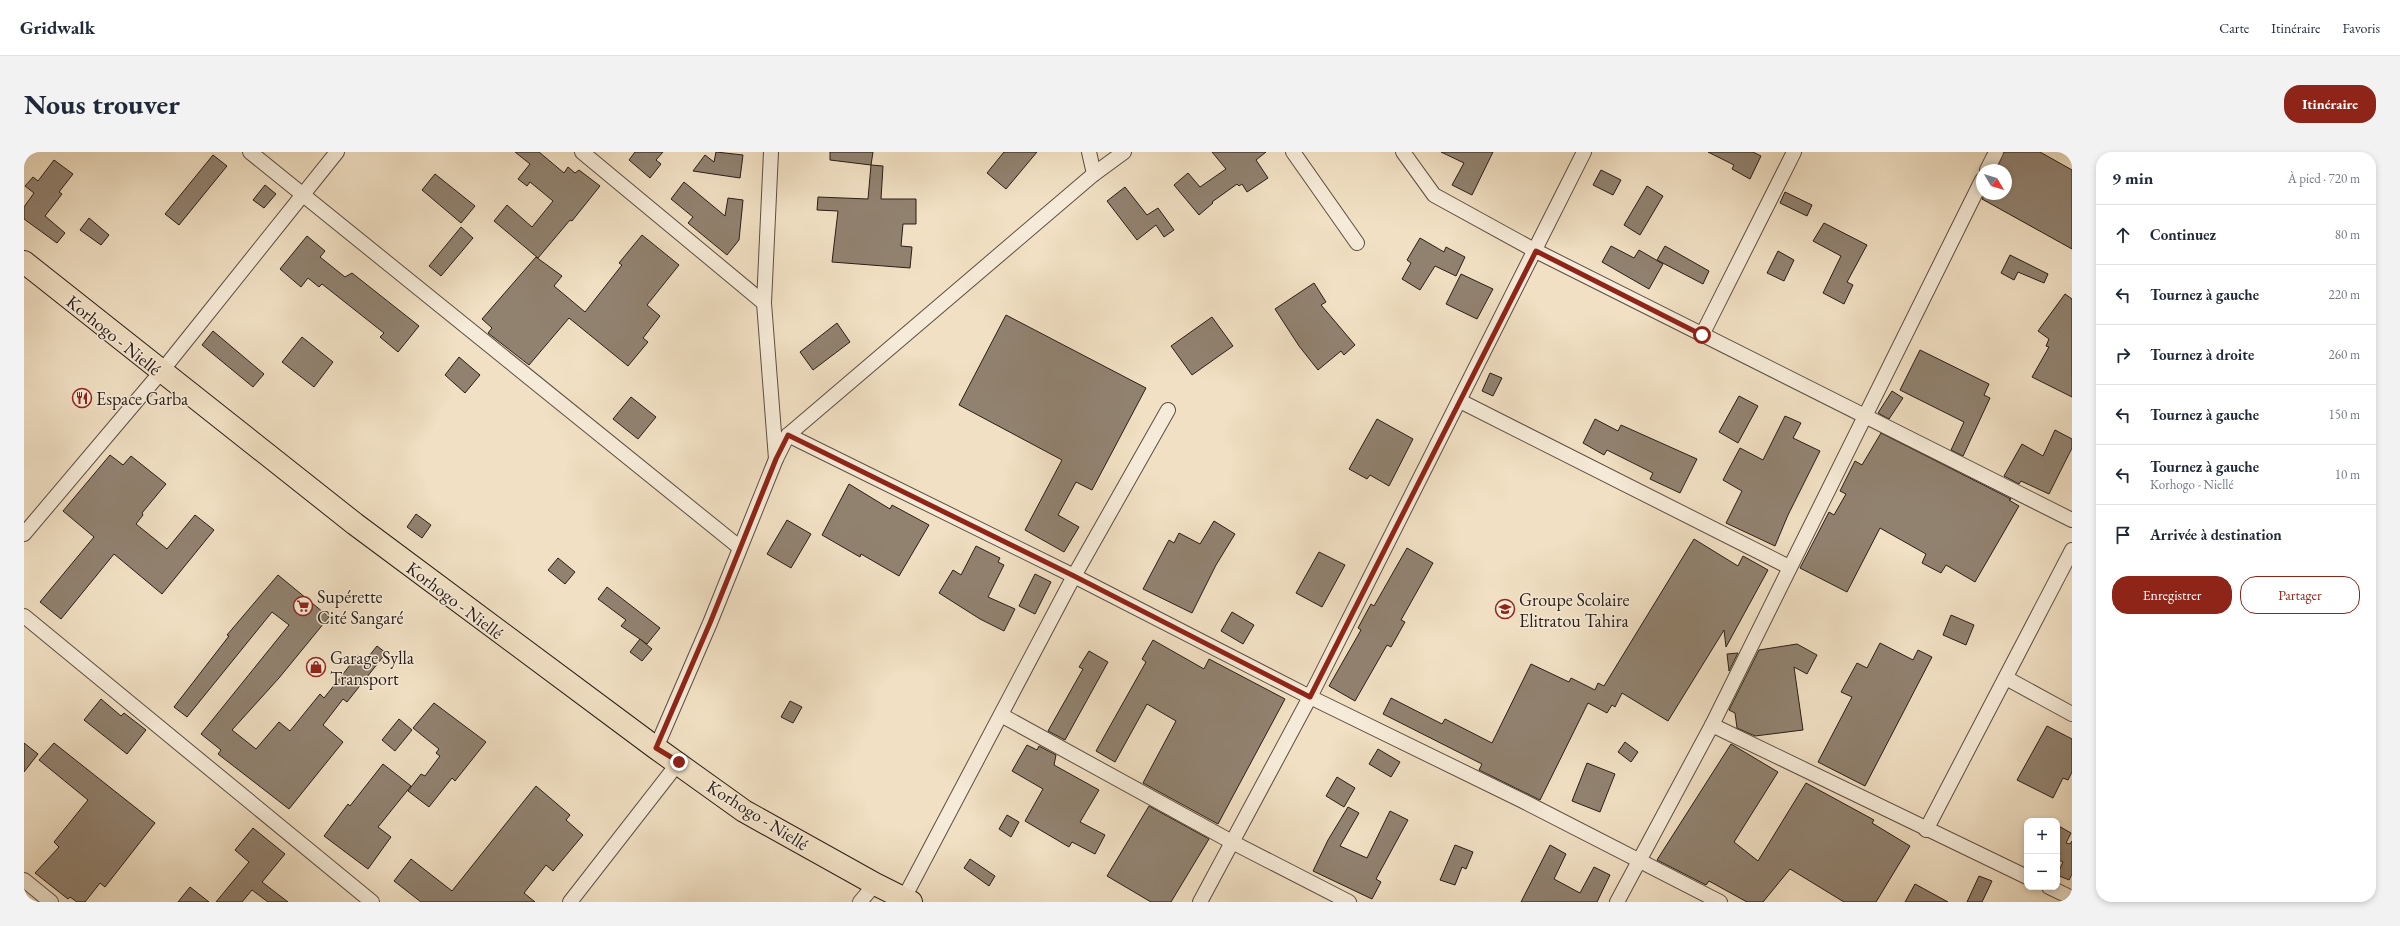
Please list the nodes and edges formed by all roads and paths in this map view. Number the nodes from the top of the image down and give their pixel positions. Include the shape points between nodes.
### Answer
1 (250, 152) edge
2 (337, 152) edge
3 (582, 152) edge
4 (771, 152) edge
5 (1089, 152) edge
6 (1124, 152) edge
7 (1293, 152) edge
8 (1403, 152) edge
9 (1584, 152) edge
10 (1794, 152) edge
11 (1996, 152) edge
12 (1990, 164) edge
13 (1094, 174) junction
14 (1976, 192) edge
15 (302, 195) junction
16 (1357, 243) dead end
17 (1536, 251) junction
18 (24, 262) edge
19 (764, 303) junction
20 (1702, 335) junction
21 (161, 372) junction
22 (1460, 401) junction
23 (1168, 410) dead end
24 (1864, 416) junction
25 (788, 435) junction
26 (776, 459) junction
27 (2072, 520) edge
28 (24, 534) edge
29 (739, 547) junction
30 (2072, 550) edge
31 (1789, 567) junction
32 (1074, 576) junction
33 (24, 616) edge
34 (2006, 678) junction
35 (1310, 697) junction
36 (2072, 714) edge
37 (1000, 715) junction
38 (1712, 725) junction
39 (656, 748) junction
40 (679, 762) junction
41 (1926, 830) junction
42 (1232, 842) junction
43 (1638, 861) junction
44 (2024, 876) edge
45 (24, 880) edge
46 (875, 884) junction
47 (2055, 890) edge
48 (2072, 898) edge
49 (907, 900) edge
50 (51, 902) edge
51 (372, 902) edge
52 (570, 902) edge
53 (860, 902) edge
54 (1200, 902) edge
55 (1349, 902) edge
56 (1617, 902) edge
57 (1720, 902) edge

1 - 15 street
2 - 15 street
3 - 19 street
4 - 19 street
5 - 13 street
6 - 13 street
7 - 16 street
8 - 17 street via 1434,195
9 - 17 street
10 - 20 street
11 - 12 street
13 - 25 street
14 - 24 street
15 - 21 street
15 - 29 street
17 - 20 street
17 - 22 street
18 - 21 main road, Korhogo - Niellé
19 - 26 street
20 - 24 street
21 - 28 street
21 - 39 main road, Korhogo - Niellé via 355,524
22 - 31 street
22 - 35 street
23 - 32 street
24 - 27 street
24 - 31 street
25 - 26 street
25 - 32 street
26 - 29 street
29 - 39 street via 710,623
30 - 34 street
31 - 38 street
32 - 35 street
32 - 37 street
33 - 51 street
34 - 36 street
34 - 41 street
35 - 42 street
35 - 43 street via 1523,801
37 - 42 street
37 - 49 street
38 - 41 street
38 - 43 street
39 - 40 main road, Korhogo - Niellé
40 - 46 main road, Korhogo - Niellé via 744,811
40 - 52 street
41 - 44 street
42 - 54 street
42 - 55 street
43 - 56 street
43 - 57 street
45 - 50 street
46 - 49 main road, Korhogo - Niellé
46 - 53 street
47 - 48 street

